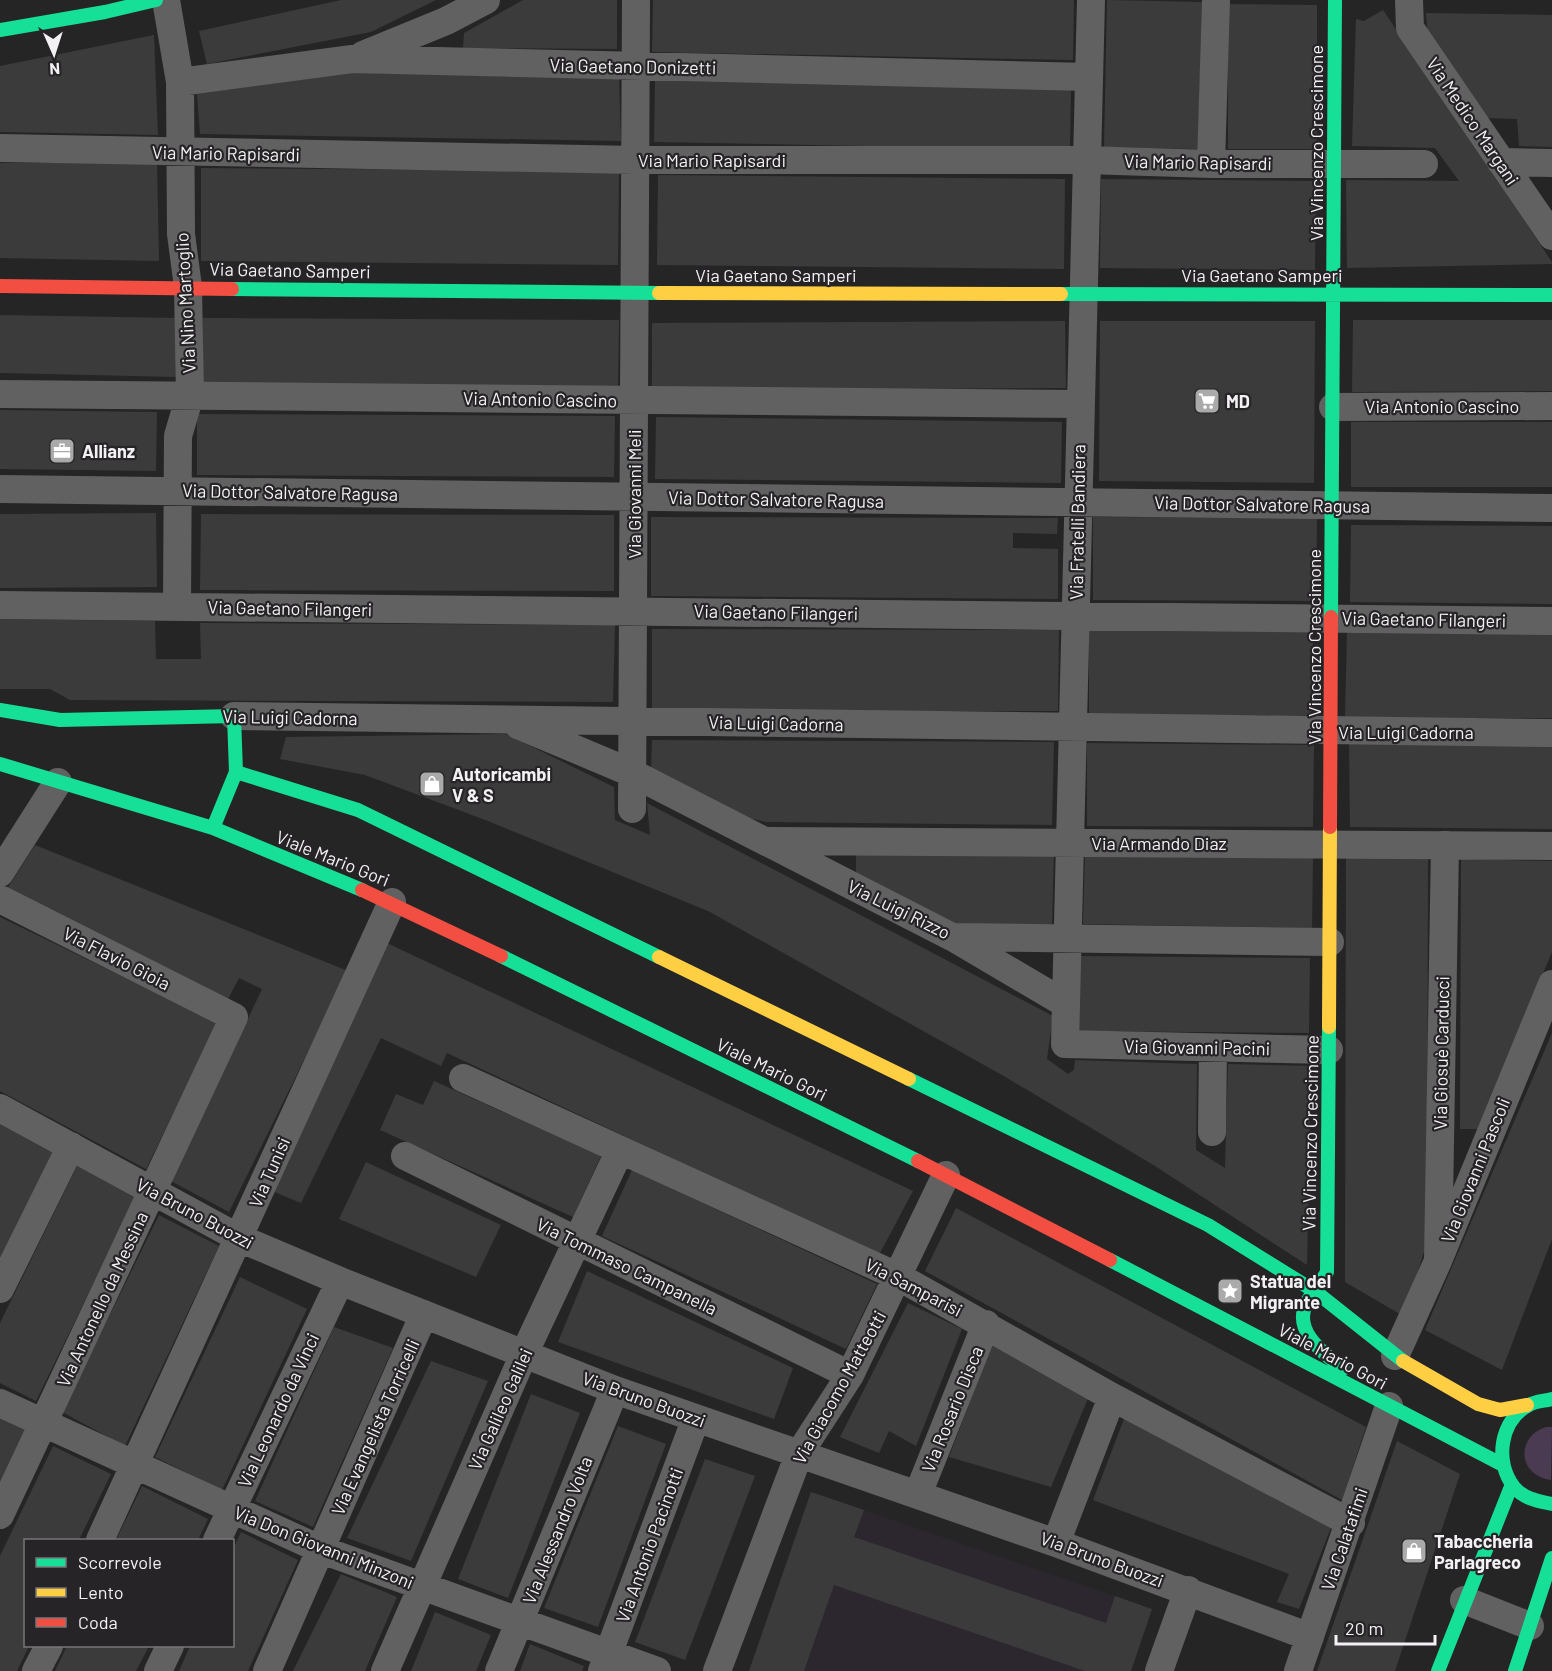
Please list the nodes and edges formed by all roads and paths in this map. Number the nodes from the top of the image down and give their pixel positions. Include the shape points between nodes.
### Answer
1 (166, 0) edge
2 (486, 0) edge
3 (636, 0) edge
4 (1090, 0) edge
5 (1216, 0) edge
6 (1335, 0) edge
7 (1409, 0) edge
8 (138, 2) edge
9 (0, 30) edge
10 (352, 59) junction
11 (636, 66) junction
12 (1089, 77) junction
13 (180, 82) junction
14 (0, 148) edge
15 (181, 153) junction
16 (635, 160) junction
17 (1086, 160) junction
18 (1501, 162) junction
19 (1552, 163) edge
20 (1211, 164) junction
21 (1332, 164) junction
22 (1424, 164) dead end
23 (1552, 236) edge
24 (0, 286) edge
25 (188, 287) junction
26 (634, 293) junction
27 (1082, 293) junction
28 (1334, 294) junction
29 (1552, 295) edge
30 (0, 394) edge
31 (190, 395) junction
32 (634, 399) junction
33 (1080, 404) junction
34 (1552, 406) edge
35 (1333, 407) junction
36 (0, 489) edge
37 (178, 491) junction
38 (634, 497) junction
39 (1077, 503) junction
40 (1332, 505) junction
41 (1552, 508) edge
42 (0, 605) edge
43 (177, 606) junction
44 (633, 611) junction
45 (1075, 615) junction
46 (1333, 618) junction
47 (1552, 621) edge
48 (0, 710) edge
49 (234, 716) junction
50 (505, 720) junction
51 (632, 722) junction
52 (1072, 728) junction
53 (1331, 731) junction
54 (1552, 732) edge
55 (0, 764) edge
56 (236, 772) junction
57 (632, 773) junction
58 (58, 782) junction
59 (632, 809) dead end
60 (213, 828) junction
61 (766, 841) junction
62 (1070, 843) junction
63 (1331, 844) junction
64 (1445, 845) junction
65 (1552, 846) edge
66 (0, 873) edge
67 (0, 899) edge
68 (392, 902) junction
69 (952, 937) junction
70 (1067, 939) junction
71 (1329, 942) junction
72 (1552, 984) edge
73 (1066, 1004) junction
74 (234, 1017) joint
75 (1065, 1044) joint
76 (1213, 1048) junction
77 (1329, 1050) junction
78 (463, 1078) dead end
79 (0, 1108) edge
80 (1212, 1132) dead end
81 (71, 1146) junction
82 (621, 1150) junction
83 (405, 1156) dead end
84 (946, 1175) junction
85 (153, 1191) junction
86 (238, 1238) junction
87 (576, 1241) junction
88 (1438, 1261) junction
89 (899, 1277) junction
90 (340, 1281) junction
91 (0, 1289) edge
92 (1316, 1292) junction
93 (424, 1314) junction
94 (986, 1324) junction
95 (524, 1354) junction
96 (1395, 1356) junction
97 (850, 1375) junction
98 (615, 1390) junction
99 (1112, 1397) junction
100 (1545, 1399) edge
101 (1379, 1400) junction
102 (0, 1403) edge
103 (696, 1418) junction
104 (44, 1423) junction
105 (799, 1454) junction
106 (1503, 1465) junction
107 (136, 1466) junction
108 (1512, 1484) junction
109 (918, 1494) junction
110 (1552, 1504) edge
111 (231, 1510) junction
112 (0, 1515) edge
113 (1351, 1523) junction
114 (100, 1539) edge
115 (217, 1539) edge
116 (1056, 1543) junction
117 (322, 1550) junction
118 (1552, 1558) edge
119 (422, 1587) junction
120 (1188, 1590) junction
121 (1464, 1600) junction
122 (519, 1623) junction
123 (1530, 1626) junction
124 (1310, 1637) junction
125 (48, 1647) edge
126 (170, 1647) edge
127 (606, 1663) edge
128 (36, 1671) edge
129 (158, 1671) edge
130 (267, 1671) edge
131 (385, 1671) edge
132 (499, 1671) edge
133 (657, 1671) edge
134 (717, 1671) edge
135 (1159, 1671) edge
136 (1298, 1671) edge
137 (1438, 1671) edge
138 (1515, 1671) edge

1 - 13 street, Via Nino Martoglio
2 - 10 street via 446,21
3 - 11 street, Via Giovanni Meli
4 - 12 street, Via Fratelli Bandiera
5 - 20 street
6 - 21 street, Via Vincenzo Crescimone
7 - 18 street, Via Medico Margani via 1410,28
8 - 9 street
10 - 11 street, Via Gaetano Donizetti
10 - 13 street, Via Gaetano Donizetti
11 - 12 street, Via Gaetano Donizetti
11 - 16 street, Via Giovanni Meli
12 - 17 street, Via Fratelli Bandiera
13 - 15 street, Via Nino Martoglio
14 - 15 street, Via Mario Rapisardi
15 - 16 street, Via Mario Rapisardi
15 - 25 street, Via Nino Martoglio via 181,234
16 - 17 street, Via Mario Rapisardi
16 - 26 street, Via Giovanni Meli
17 - 20 street, Via Mario Rapisardi
17 - 27 street, Via Fratelli Bandiera
18 - 19 street
18 - 23 street, Via Medico Margani
20 - 21 street, Via Mario Rapisardi
21 - 22 street, Via Mario Rapisardi
21 - 28 street, Via Vincenzo Crescimone
24 - 25 street, Via Gaetano Samperi
25 - 26 street, Via Gaetano Samperi
25 - 31 street, Via Nino Martoglio
26 - 27 street, Via Gaetano Samperi
26 - 32 street, Via Giovanni Meli
27 - 28 street, Via Gaetano Samperi
27 - 33 street, Via Fratelli Bandiera
28 - 29 street, Via Gaetano Samperi
28 - 35 street, Via Vincenzo Crescimone
30 - 31 street, Via Antonio Cascino
31 - 32 street, Via Antonio Cascino
31 - 37 street, Via Nino Martoglio via 178,436
32 - 33 street, Via Antonio Cascino
32 - 38 street, Via Giovanni Meli
33 - 39 street, Via Fratelli Bandiera
34 - 35 street, Via Antonio Cascino
35 - 40 street, Via Vincenzo Crescimone
36 - 37 street, Via Dottor Salvatore Ragusa
37 - 38 street, Via Dottor Salvatore Ragusa
37 - 43 street, Via Nino Martoglio
38 - 39 street, Via Dottor Salvatore Ragusa
38 - 44 street, Via Giovanni Meli
39 - 40 street, Via Dottor Salvatore Ragusa
39 - 45 street, Via Fratelli Bandiera
40 - 41 street, Via Dottor Salvatore Ragusa
40 - 46 street, Via Vincenzo Crescimone
42 - 43 street, Via Gaetano Filangeri
43 - 44 street, Via Gaetano Filangeri
44 - 45 street, Via Gaetano Filangeri
44 - 51 street, Via Giovanni Meli
45 - 46 street, Via Gaetano Filangeri
45 - 52 street, Via Fratelli Bandiera
46 - 47 street, Via Gaetano Filangeri
46 - 53 street, Via Vincenzo Crescimone
48 - 49 street, Via Luigi Cadorna via 60,720
49 - 50 street, Via Luigi Cadorna
49 - 56 street
50 - 51 street, Via Luigi Cadorna
50 - 57 street, Via Luigi Rizzo
51 - 52 street, Via Luigi Cadorna
51 - 57 street, Via Giovanni Meli
52 - 53 street, Via Luigi Cadorna
52 - 62 street, Via Fratelli Bandiera
53 - 54 street, Via Luigi Cadorna
53 - 63 street, Via Vincenzo Crescimone
55 - 58 street, Viale Mario Gori
56 - 60 street
56 - 92 street, Viale Mario Gori via 358,810 1208,1225
57 - 59 street, Via Giovanni Meli
57 - 61 street, Via Luigi Rizzo
58 - 60 street, Viale Mario Gori
58 - 66 street
60 - 68 street, Viale Mario Gori
61 - 62 street, Via Armando Diaz
61 - 69 street, Via Luigi Rizzo
62 - 63 street, Via Armando Diaz
62 - 70 street, Via Fratelli Bandiera
63 - 64 street, Via Armando Diaz
63 - 71 street, Via Vincenzo Crescimone
64 - 65 street, Via Armando Diaz
64 - 88 street, Via Giosuè Carducci
67 - 74 street, Via Flavio Gioia
68 - 84 street, Viale Mario Gori
68 - 86 street, Via Tunisi
69 - 70 street, Via Luigi Rizzo
69 - 73 street
70 - 71 street, Via Luigi Rizzo
70 - 73 street, Via Fratelli Bandiera
71 - 77 street, Via Vincenzo Crescimone
72 - 88 street, Via Giovanni Pascoli
73 - 75 street, Via Fratelli Bandiera
74 - 85 street, Via Antonello da Messina
75 - 76 street, Via Giovanni Pacini
76 - 77 street, Via Giovanni Pacini
76 - 80 street
77 - 92 street, Via Vincenzo Crescimone via 1327,1272
78 - 82 street, Via Samparisi
79 - 81 street, Via Bruno Buozzi
81 - 85 street, Via Bruno Buozzi
81 - 91 street
82 - 87 street, Via Galileo Galilei
82 - 89 street, Via Samparisi
83 - 87 street, Via Tommaso Campanella
84 - 89 street, Via Giacomo Matteotti
84 - 101 street, Viale Mario Gori
85 - 86 street, Via Bruno Buozzi
85 - 104 street, Via Antonello da Messina
86 - 90 street, Via Bruno Buozzi
86 - 107 street, Via Tunisi
87 - 95 street, Via Galileo Galilei
87 - 97 street, Via Tommaso Campanella
88 - 96 street, Via Giovanni Pascoli
89 - 94 street, Via Samparisi
89 - 97 street, Via Giacomo Matteotti
90 - 93 street, Via Bruno Buozzi
90 - 111 street, Via Leonardo da Vinci
92 - 96 street, Viale Mario Gori
92 - 101 street, Via Vincenzo Crescimone via 1305,1304 1304,1331
93 - 95 street, Via Bruno Buozzi
93 - 117 street, Via Evangelista Torricelli
94 - 99 street, Via Samparisi
94 - 109 street, Via Rosario Disca
95 - 98 street, Via Bruno Buozzi
95 - 119 street, Via Galileo Galilei
96 - 100 street, Viale Mario Gori via 1478,1404 1500,1410
97 - 105 street, Via Giacomo Matteotti
98 - 103 street, Via Bruno Buozzi
98 - 122 street, Via Alessandro Volta
99 - 113 street, Via Samparisi
99 - 116 street
100 - 106 street via 1514,1416 1501,1448
101 - 106 street, Viale Mario Gori
101 - 113 street, Via Calatafimi
102 - 104 street, Via Don Giovanni Minzoni
103 - 105 street, Via Bruno Buozzi
103 - 127 street, Via Antonio Pacinotti
104 - 107 street, Via Don Giovanni Minzoni
104 - 112 street, Via Antonello da Messina
105 - 109 street, Via Bruno Buozzi
105 - 134 street, Via Giacomo Matteotti
106 - 108 street
107 - 111 street, Via Don Giovanni Minzoni
107 - 114 street, Via Tunisi
108 - 110 street via 1521,1494
108 - 121 street
109 - 116 street, Via Bruno Buozzi
111 - 115 street, Via Leonardo da Vinci
111 - 117 street, Via Don Giovanni Minzoni
113 - 124 street, Via Calatafimi
116 - 120 street, Via Bruno Buozzi
117 - 119 street, Via Don Giovanni Minzoni
117 - 130 street, Via Evangelista Torricelli
118 - 123 street
119 - 122 street, Via Don Giovanni Minzoni
119 - 131 street, Via Galileo Galilei
120 - 124 street, Via Bruno Buozzi
120 - 135 street
121 - 123 street
121 - 137 street
122 - 127 street, Via Don Giovanni Minzoni
122 - 132 street, Via Alessandro Volta
123 - 138 street
124 - 136 street, Via Calatafimi
125 - 128 street
126 - 129 street
127 - 133 street, Via Don Giovanni Minzoni

